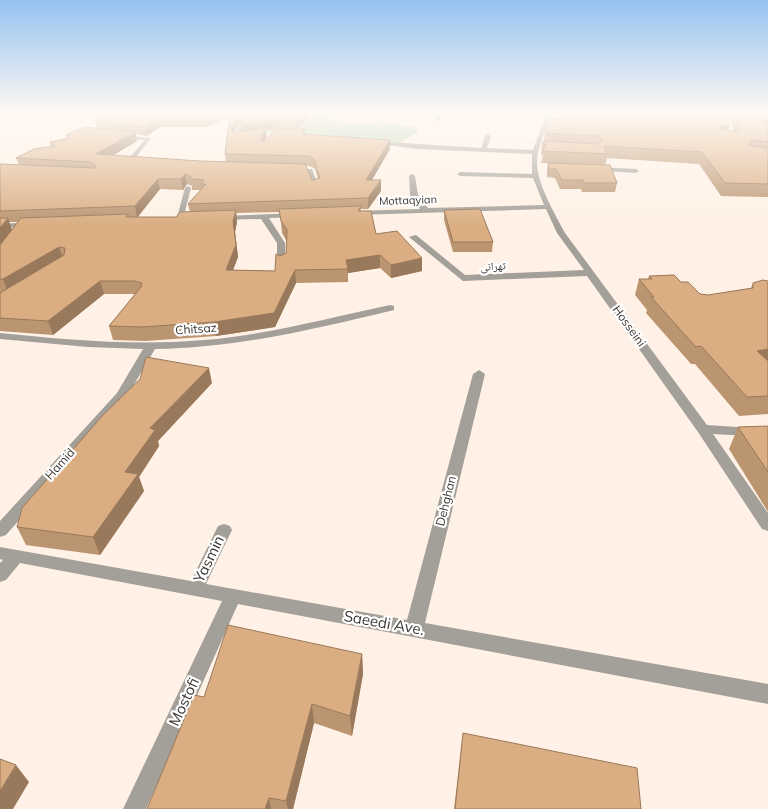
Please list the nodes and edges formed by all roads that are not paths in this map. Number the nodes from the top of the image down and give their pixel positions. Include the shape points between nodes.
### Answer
1 (138, 152) edge
2 (540, 152) edge
3 (152, 162) edge
4 (631, 162) edge
5 (590, 169) edge
6 (285, 170) edge
7 (538, 170) junction
8 (636, 171) junction
9 (460, 174) dead end
10 (412, 176) dead end
11 (640, 178) dead end
12 (188, 188) edge
13 (316, 188) edge
14 (548, 207) junction
15 (426, 211) junction
16 (346, 214) edge
17 (309, 215) edge
18 (264, 216) junction
19 (212, 218) edge
20 (169, 220) edge
21 (40, 224) edge
22 (0, 226) edge
23 (413, 237) dead end
24 (281, 264) edge
25 (589, 272) junction
26 (390, 308) dead end
27 (0, 336) edge
28 (151, 346) junction
29 (479, 374) dead end
30 (704, 429) junction
31 (768, 433) edge
32 (768, 525) edge
33 (224, 530) dead end
34 (0, 531) edge
35 (8, 555) edge
36 (0, 575) edge
37 (195, 589) junction
38 (233, 596) junction
39 (414, 629) junction
40 (768, 694) edge
41 (134, 809) edge

1 - 3 street via 134,161
2 - 7 street, Hosseini
4 - 8 street
5 - 8 street
6 - 13 street via 310,170
7 - 9 street
7 - 14 street, Hosseini
8 - 11 street
10 - 15 street via 414,195
12 - 20 street via 183,219
14 - 15 street, Mottaqyian
14 - 25 street, Hosseini via 561,233
15 - 16 street, Mottaqyian
17 - 18 street
18 - 19 street
18 - 24 street via 281,243
21 - 22 street via 19,228
23 - 25 street, تهرانی via 463,278
25 - 30 street, Hosseini
26 - 28 street, Chitsaz via 234,340
27 - 28 street, Chitsaz
28 - 34 street, Hamid via 122,395
29 - 39 street, Dehghan
30 - 31 street
30 - 32 street, Hosseini
33 - 37 street, Yasmin
35 - 36 street
35 - 37 street, Saeedi Ave.
37 - 38 street, Saeedi Ave.
38 - 39 street, Saeedi Ave.
38 - 41 street, Mostofi
39 - 40 street, Saeedi Ave.

